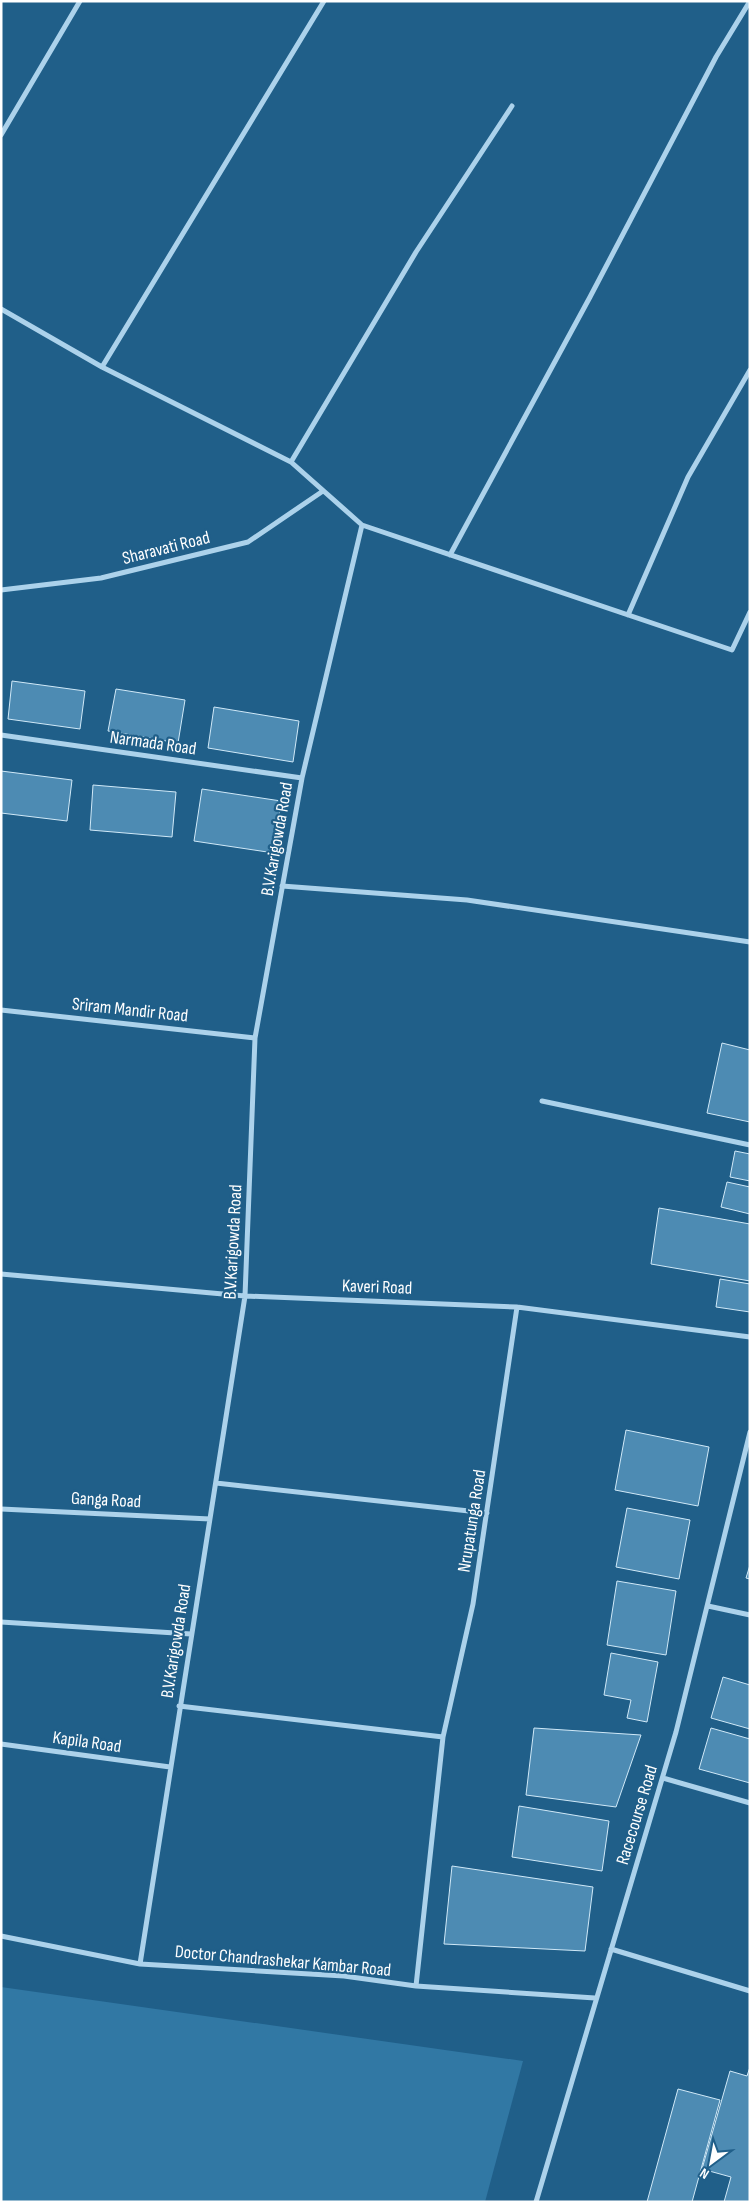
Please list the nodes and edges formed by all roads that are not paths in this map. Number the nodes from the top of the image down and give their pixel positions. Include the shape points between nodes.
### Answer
1 (80, 1) edge
2 (324, 1) edge
3 (750, 1) edge
4 (512, 106) dead end
5 (1, 135) edge
6 (1, 309) edge
7 (102, 367) junction
8 (750, 370) edge
9 (291, 462) junction
10 (323, 491) junction
11 (362, 525) junction
12 (450, 555) junction
13 (1, 590) edge
14 (750, 612) edge
15 (628, 615) junction
16 (1, 735) edge
17 (302, 778) junction
18 (282, 886) junction
19 (750, 942) edge
20 (1, 1010) edge
21 (255, 1038) junction
22 (542, 1101) dead end
23 (750, 1145) edge
24 (1, 1274) edge
25 (245, 1296) junction
26 (517, 1307) junction
27 (750, 1337) edge
28 (750, 1432) edge
29 (216, 1483) junction
30 (1, 1509) edge
31 (487, 1513) junction
32 (210, 1518) junction
33 (708, 1606) junction
34 (750, 1616) edge
35 (1, 1622) edge
36 (191, 1634) junction
37 (179, 1706) junction
38 (443, 1737) junction
39 (1, 1744) edge
40 (170, 1767) junction
41 (662, 1778) junction
42 (750, 1803) edge
43 (1, 1936) edge
44 (611, 1949) junction
45 (140, 1964) junction
46 (416, 1986) junction
47 (750, 1991) edge
48 (595, 1998) junction
49 (536, 2202) edge

1 - 5 street
2 - 7 street
3 - 12 street via 716,57
4 - 9 street via 416,252
6 - 7 street
7 - 9 street
8 - 15 street via 688,477
9 - 10 street
10 - 11 street
10 - 13 street, Sharavati Road via 248,542 101,578
11 - 12 street
11 - 17 street, B.V.Karigowda Road
12 - 15 street
14 - 15 street via 732,650
16 - 17 street, Narmada Road
17 - 18 street, B.V.Karigowda Road
18 - 19 street via 467,900
18 - 21 street, B.V.Karigowda Road
20 - 21 street, Sriram Mandir Road
21 - 25 street, B.V.Karigowda Road
22 - 23 street
24 - 25 street, Kaveri Road
25 - 26 street, Kaveri Road
25 - 29 street, B.V.Karigowda Road
26 - 27 street, Kaveri Road
26 - 31 street, Nrupatunga Road
28 - 33 street, Racecourse Road
29 - 31 street
29 - 32 street, B.V.Karigowda Road
30 - 32 street, Ganga Road
31 - 38 street, Nrupatunga Road via 473,1604
32 - 36 street, B.V.Karigowda Road
33 - 34 street
33 - 41 street, Racecourse Road
35 - 36 street
36 - 37 street, B.V.Karigowda Road
37 - 38 street
37 - 40 street, B.V.Karigowda Road
38 - 46 street, Nrupatunga Road
39 - 40 street, Kapila Road
40 - 45 street, B.V.Karigowda Road
41 - 42 street
41 - 44 street, Racecourse Road
43 - 45 street, Doctor Chandrashekar Kambar Road
44 - 47 street
44 - 48 street, Racecourse Road
45 - 46 street, Doctor Chandrashekar Kambar Road via 344,1976
46 - 48 street, Doctor Chandrashekar Kambar Road
48 - 49 street, Racecourse Road

